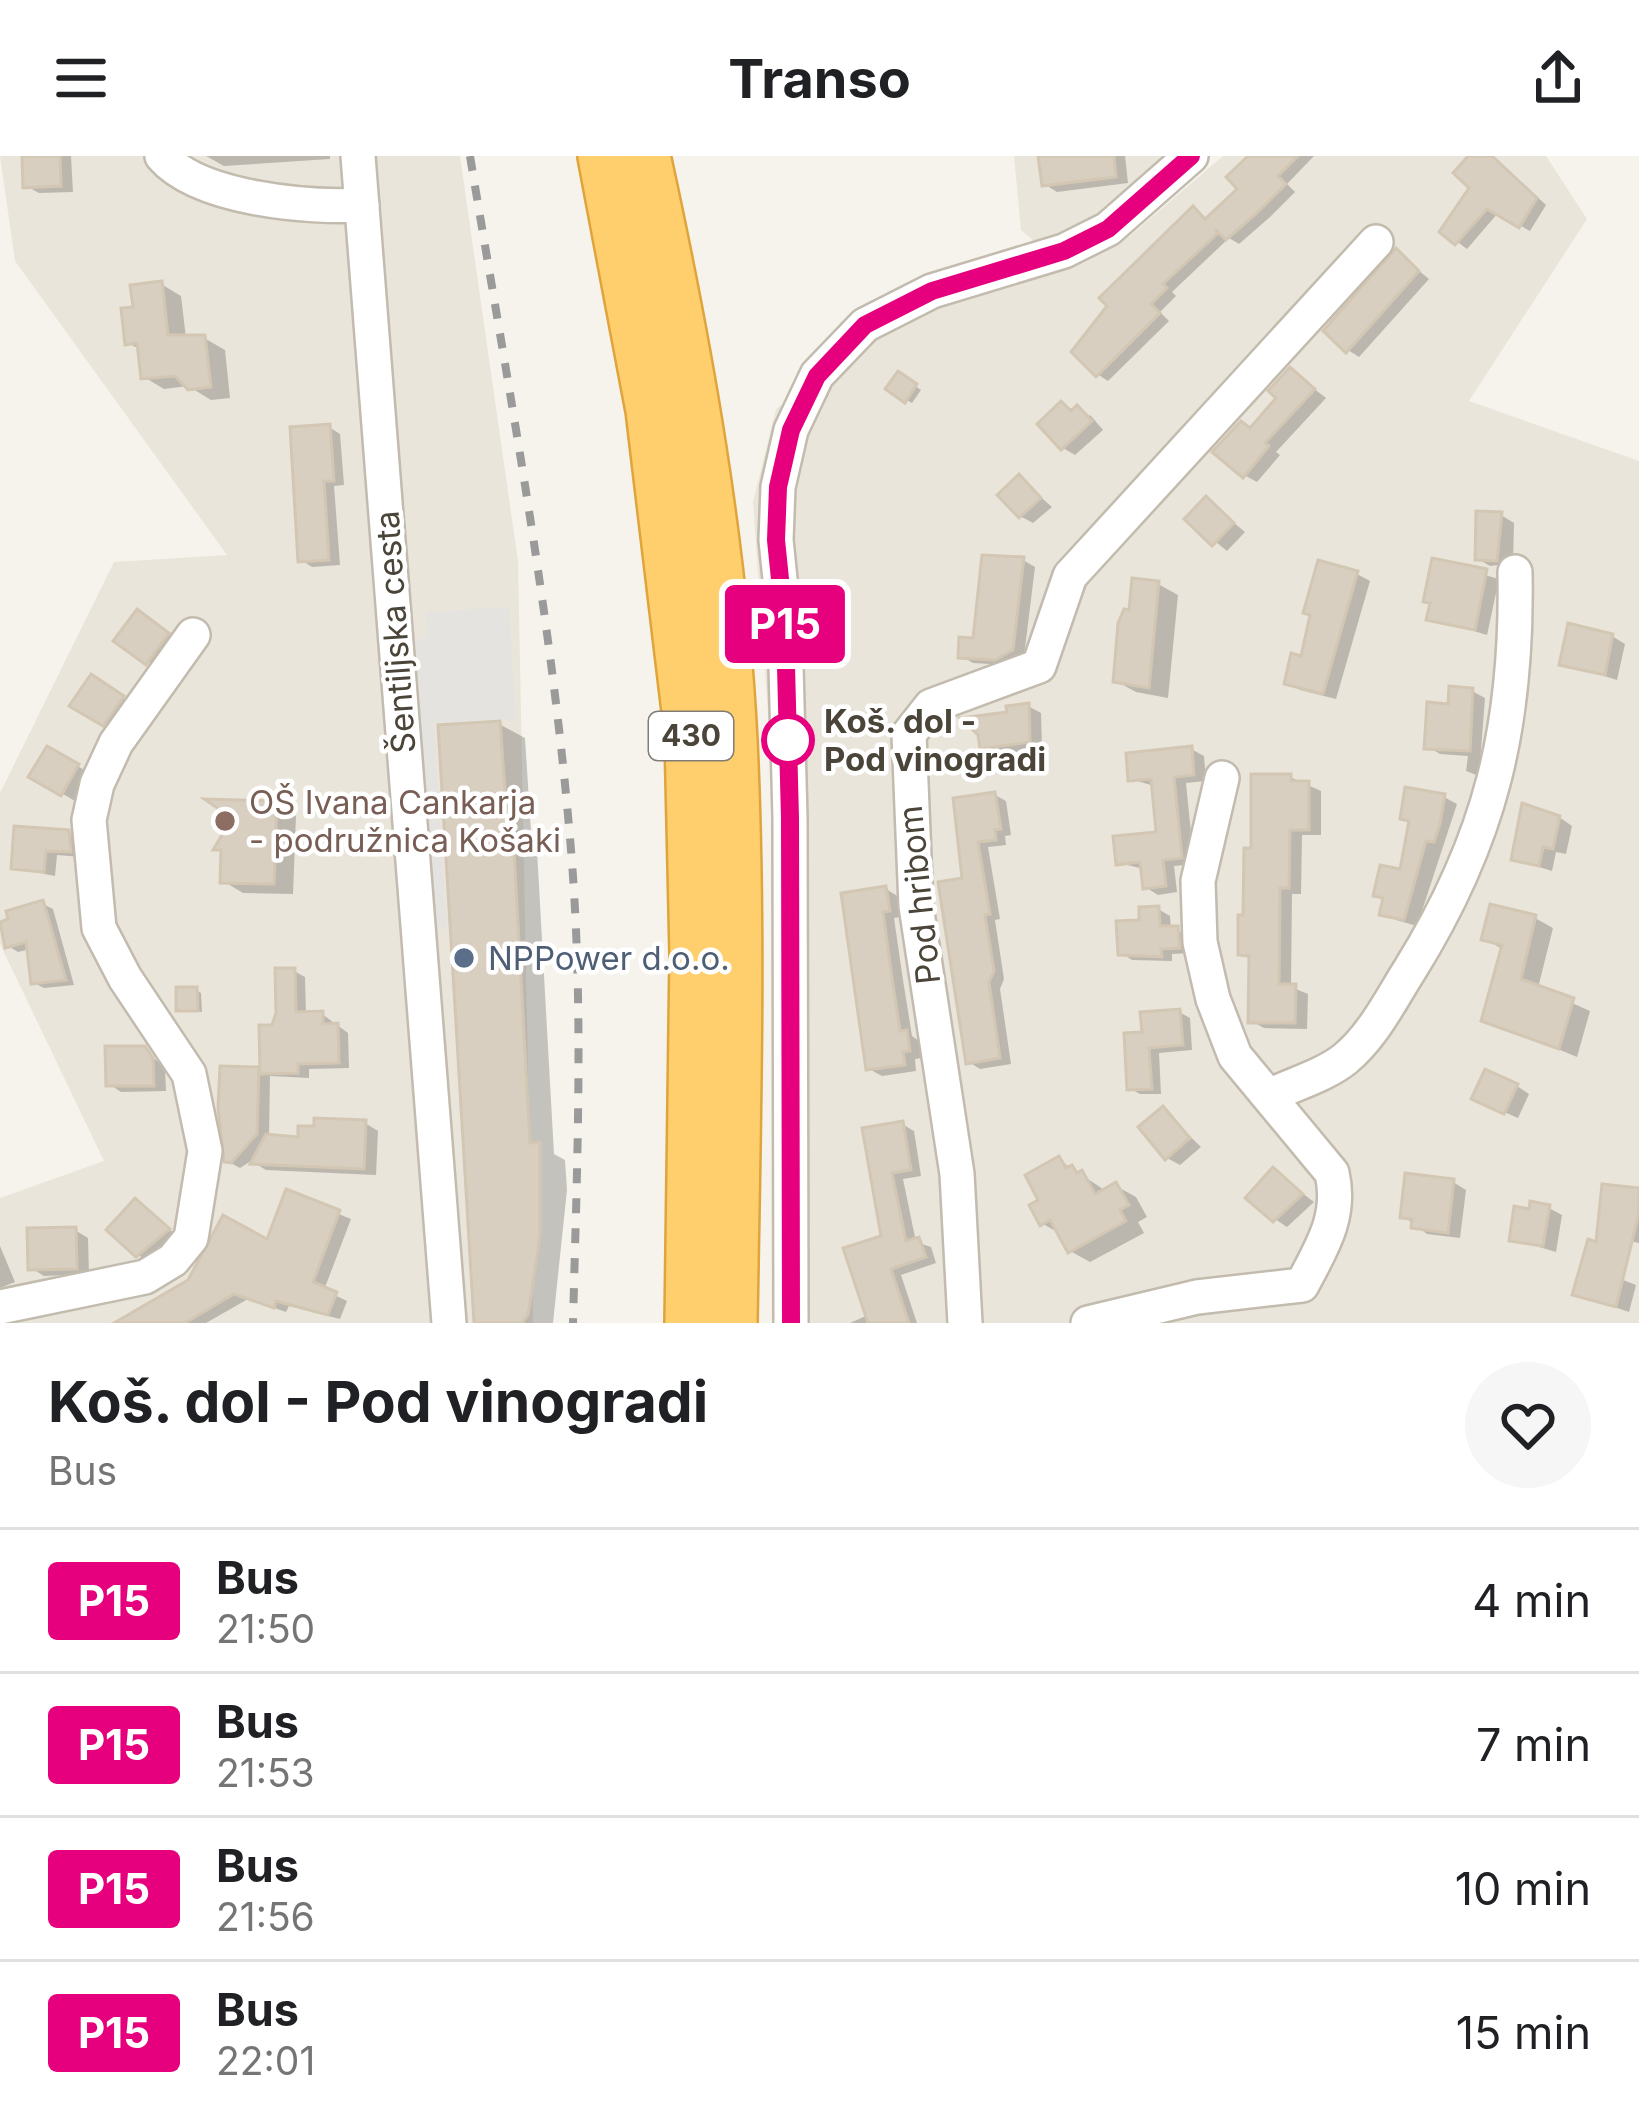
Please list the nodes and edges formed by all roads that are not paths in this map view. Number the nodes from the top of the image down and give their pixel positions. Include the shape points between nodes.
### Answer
1 (162, 156) edge
2 (358, 156) edge
3 (604, 156) edge
4 (644, 156) edge
5 (1191, 156) edge
6 (362, 205) junction
7 (1376, 242) dead end
8 (1515, 572) dead end
9 (193, 635) dead end
10 (1222, 778) dead end
11 (1271, 1095) junction
12 (14, 1310) edge
13 (1201, 1310) edge
14 (449, 1323) edge
15 (691, 1323) edge
16 (731, 1323) edge
17 (791, 1323) edge
18 (965, 1323) edge
19 (1088, 1323) edge

1 - 6 street via 197,181 249,196
2 - 6 street, Šentiljska cesta
3 - 15 highway, 430 via 652,410 692,736
4 - 16 highway, 430 via 692,392 730,737 737,955
5 - 17 street via 1108,229 1064,251 932,291 865,325 817,376 791,430 776,540 790,818
6 - 14 street, Šentiljska cesta
7 - 18 street, Pod hribom via 1070,576 1039,666 931,706 909,734 916,906 957,1174
8 - 11 street via 1517,658 1506,745 1455,897 1363,1042 1341,1063
9 - 12 street via 116,742 89,820 99,928 189,1074 205,1151 191,1238 145,1277
10 - 11 street via 1198,881 1200,942 1234,1055
11 - 13 street via 1332,1173 1330,1233 1302,1285
13 - 19 street

